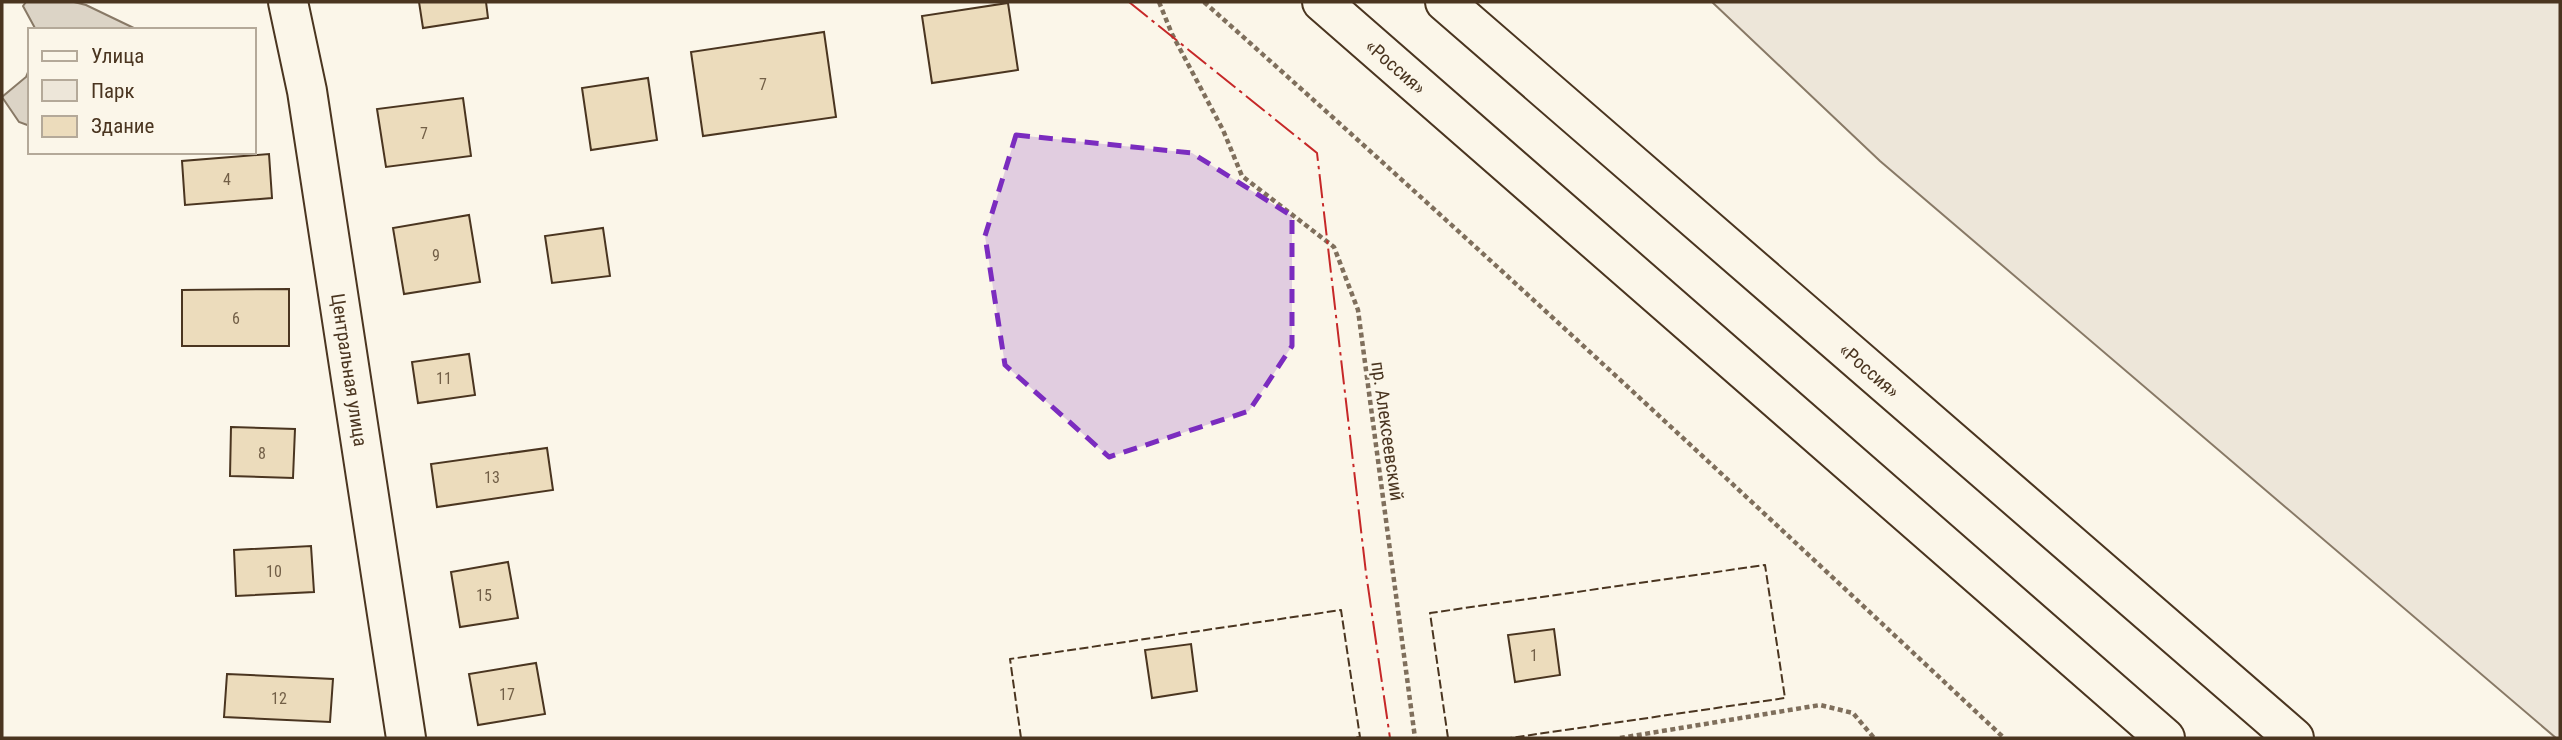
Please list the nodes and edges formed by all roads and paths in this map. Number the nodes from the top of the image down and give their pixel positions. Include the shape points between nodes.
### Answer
1 (288, 2) edge
2 (1159, 2) edge
3 (1204, 2) edge
4 (1322, 2) edge
5 (1445, 2) edge
6 (406, 738) edge
7 (1415, 738) edge
8 (1620, 738) edge
9 (1874, 738) edge
10 (2004, 738) edge
11 (2165, 738) edge
12 (2294, 738) edge

1 - 6 main road, Центральная улица via 307,91
2 - 7 path, пр. Алексеевский via 1242,176 1334,247 1358,310
3 - 10 path via 1370,149
4 - 11 main road, «Россия»
5 - 12 main road, «Россия»
8 - 9 path via 1820,705 1853,713

